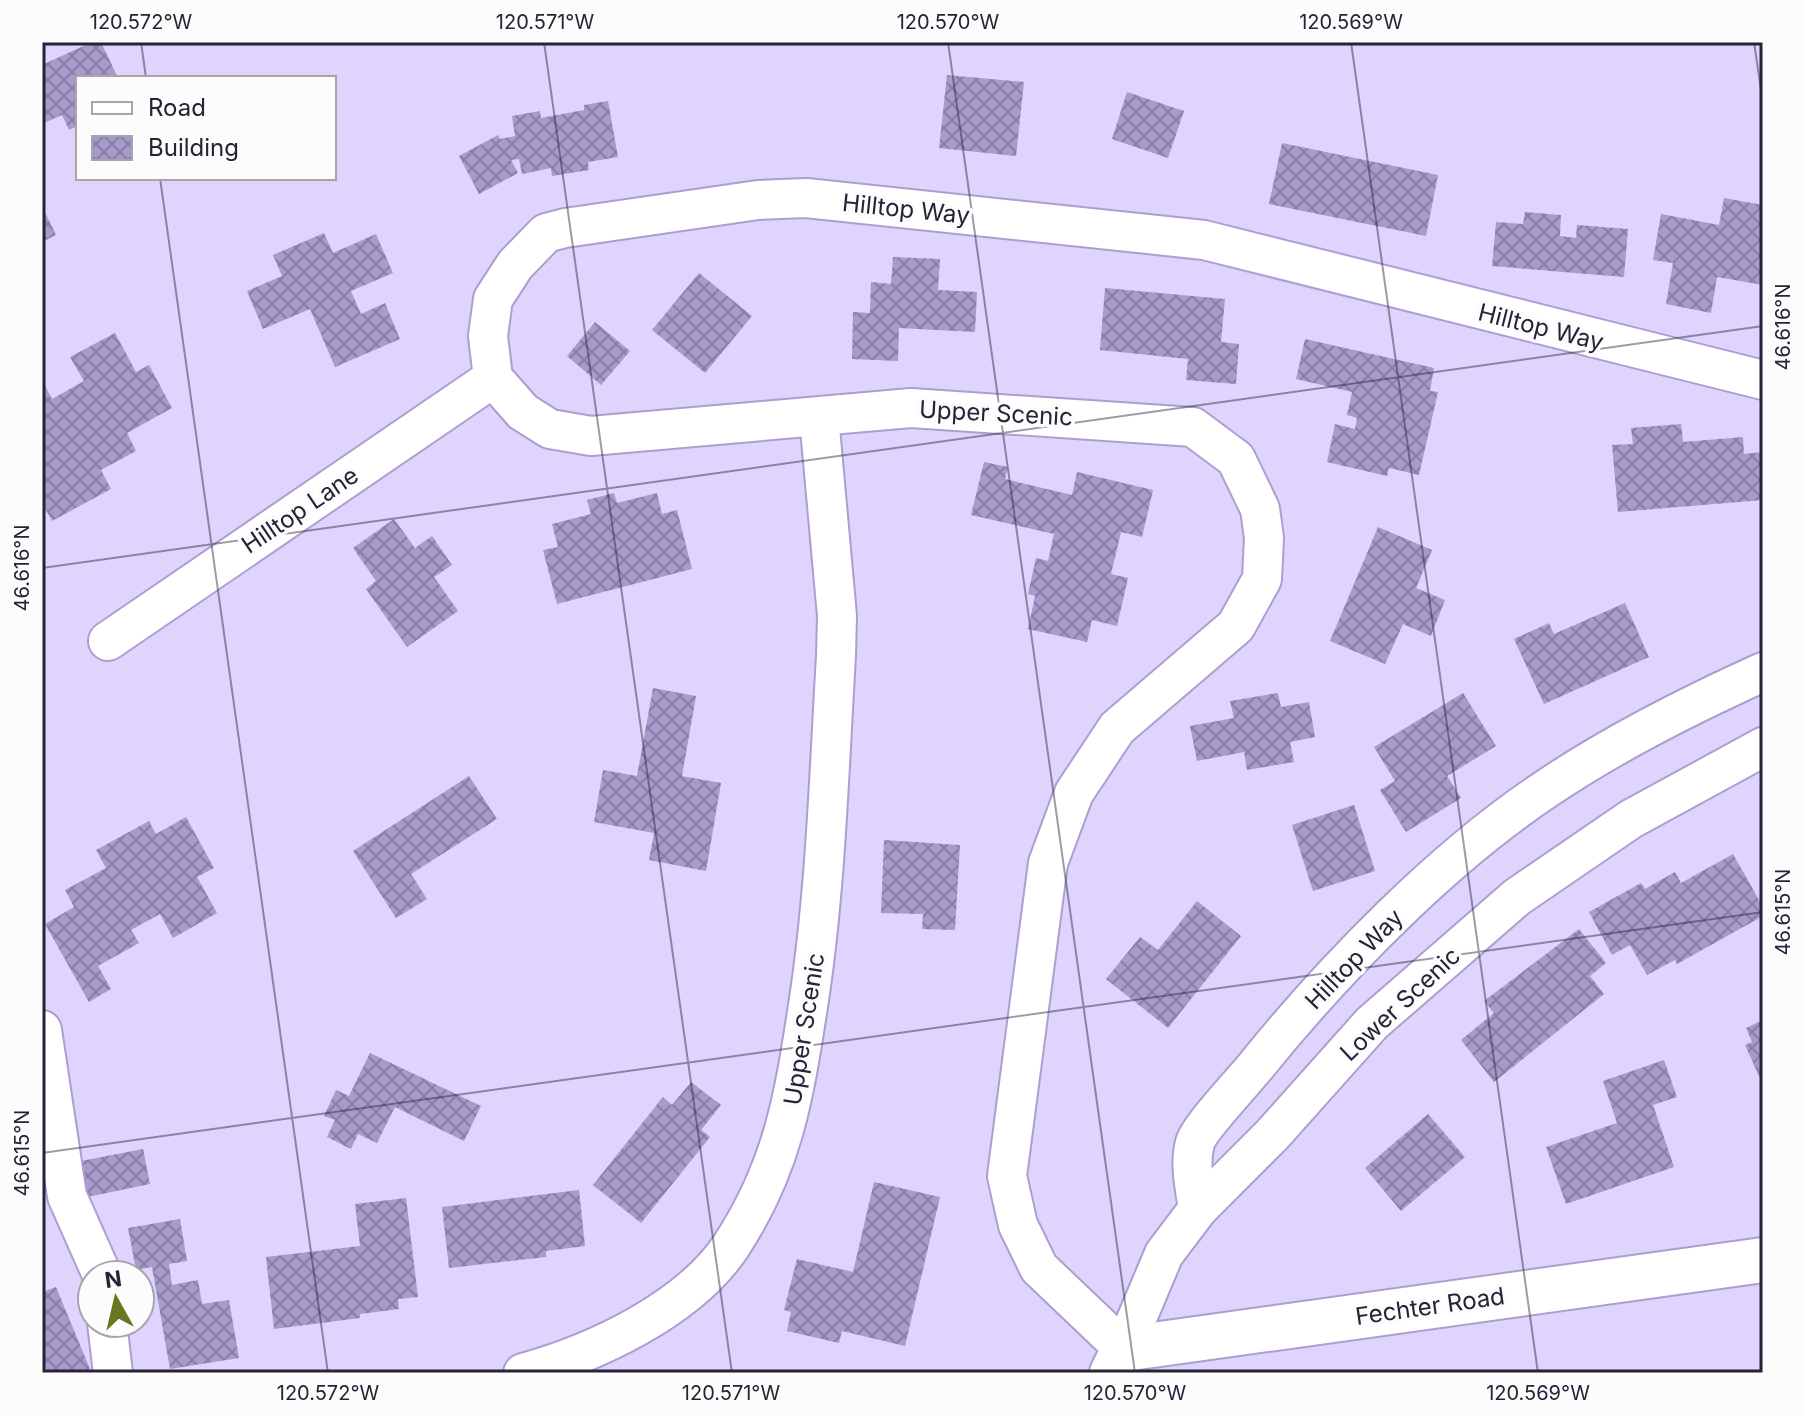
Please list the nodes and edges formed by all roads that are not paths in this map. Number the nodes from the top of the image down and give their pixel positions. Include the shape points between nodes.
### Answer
1 (493, 378) junction
2 (1763, 380) edge
3 (819, 417) junction
4 (108, 641) dead end
5 (1763, 672) edge
6 (1763, 747) edge
7 (42, 1030) edge
8 (1198, 1209) junction
9 (95, 1259) edge
10 (1763, 1260) edge
11 (109, 1339) edge
12 (1118, 1361) edge
13 (113, 1373) edge
14 (523, 1373) edge

1 - 2 street, Hilltop Way via 488,336 493,299 515,265 546,233 758,200 806,198 1204,240
1 - 3 street via 523,412 550,429 591,436
1 - 4 street, Hilltop Lane
3 - 12 street, Upper Scenic via 911,408 1193,427 1236,459 1260,509 1262,579 1252,601 1236,626 1117,728 1074,793 1048,863 1007,1176 1018,1225 1039,1268
3 - 14 street, Upper Scenic via 836,656 819,934 792,1111 773,1167 738,1234 699,1280 655,1317
5 - 8 street, Hilltop Way via 1694,704 1548,787 1378,931 1273,1044 1195,1141
6 - 8 street, Lower Scenic via 1631,819 1517,897 1372,1023
7 - 9 street via 67,1196
8 - 12 street, Lower Scenic via 1164,1254
10 - 12 street, Fechter Road
11 - 13 street

